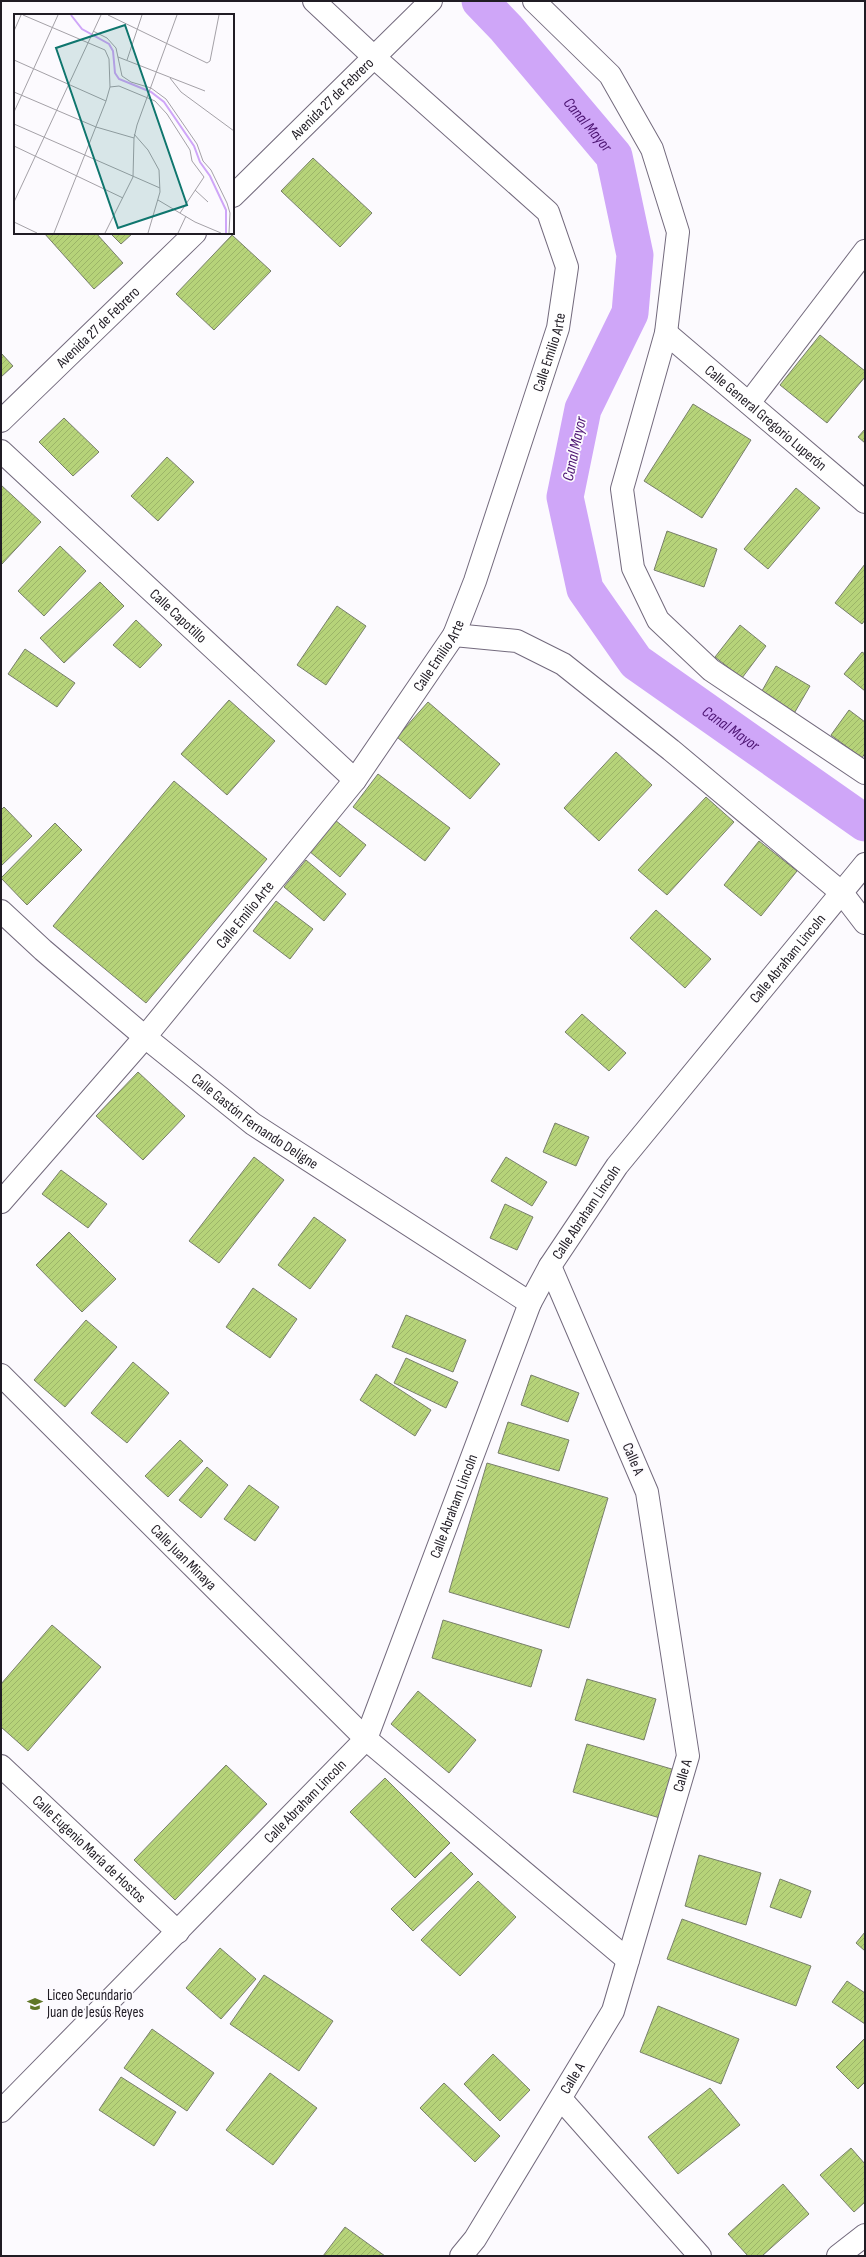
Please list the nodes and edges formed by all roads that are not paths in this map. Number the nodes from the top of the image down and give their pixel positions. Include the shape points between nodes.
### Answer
1 (314, 1) edge
2 (431, 1) edge
3 (534, 1) edge
4 (375, 58) junction
5 (234, 195) edge
6 (194, 234) edge
7 (865, 251) edge
8 (666, 333) junction
9 (749, 403) junction
10 (1, 421) edge
11 (1, 451) edge
12 (865, 502) edge
13 (454, 635) junction
14 (865, 773) edge
15 (355, 780) junction
16 (864, 865) edge
17 (842, 892) junction
18 (1, 911) edge
19 (865, 923) edge
20 (145, 1037) junction
21 (1, 1202) edge
22 (550, 1266) junction
23 (530, 1303) junction
24 (1, 1375) edge
25 (366, 1739) junction
26 (1, 1766) edge
27 (178, 1932) junction
28 (628, 1960) junction
29 (561, 2099) junction
30 (1, 2111) edge
31 (865, 2235) edge
32 (461, 2256) edge
33 (700, 2256) edge
34 (838, 2256) edge

1 - 4 street
2 - 4 street, Avenida 27 de Febrero
3 - 8 street via 610,75 652,149 678,232
4 - 5 street, Avenida 27 de Febrero
4 - 13 street, Calle Emilio Arte via 548,212 567,267 558,328 475,581
6 - 10 street, Avenida 27 de Febrero
7 - 9 street
8 - 9 street, Calle General Gregorio Luperón
8 - 14 street via 622,488 633,568 658,620 711,670
9 - 12 street, Calle General Gregorio Luperón
11 - 15 street, Calle Capotillo
13 - 15 street, Calle Emilio Arte
13 - 17 street via 517,641 563,664
15 - 20 street, Calle Emilio Arte
16 - 17 street, Calle Abraham Lincoln
17 - 19 street
17 - 22 street, Calle Abraham Lincoln via 617,1166
18 - 20 street, Calle Gastón Fernando Deligne
20 - 21 street, Calle Emilio Arte
20 - 23 street, Calle Gastón Fernando Deligne via 253,1124
22 - 23 street, Calle Abraham Lincoln
22 - 28 street, Calle A via 647,1492 688,1756
23 - 25 street, Calle Abraham Lincoln
24 - 25 street, Calle Juan Minaya
25 - 27 street, Calle Abraham Lincoln
25 - 28 street, Calle Juan Minaya
26 - 27 street, Calle Eugenio María de Hostos
27 - 30 street, Calle Abraham Lincoln
28 - 29 street, Calle A via 613,2011
29 - 32 street, Calle A via 476,2239
29 - 33 street
31 - 34 street

